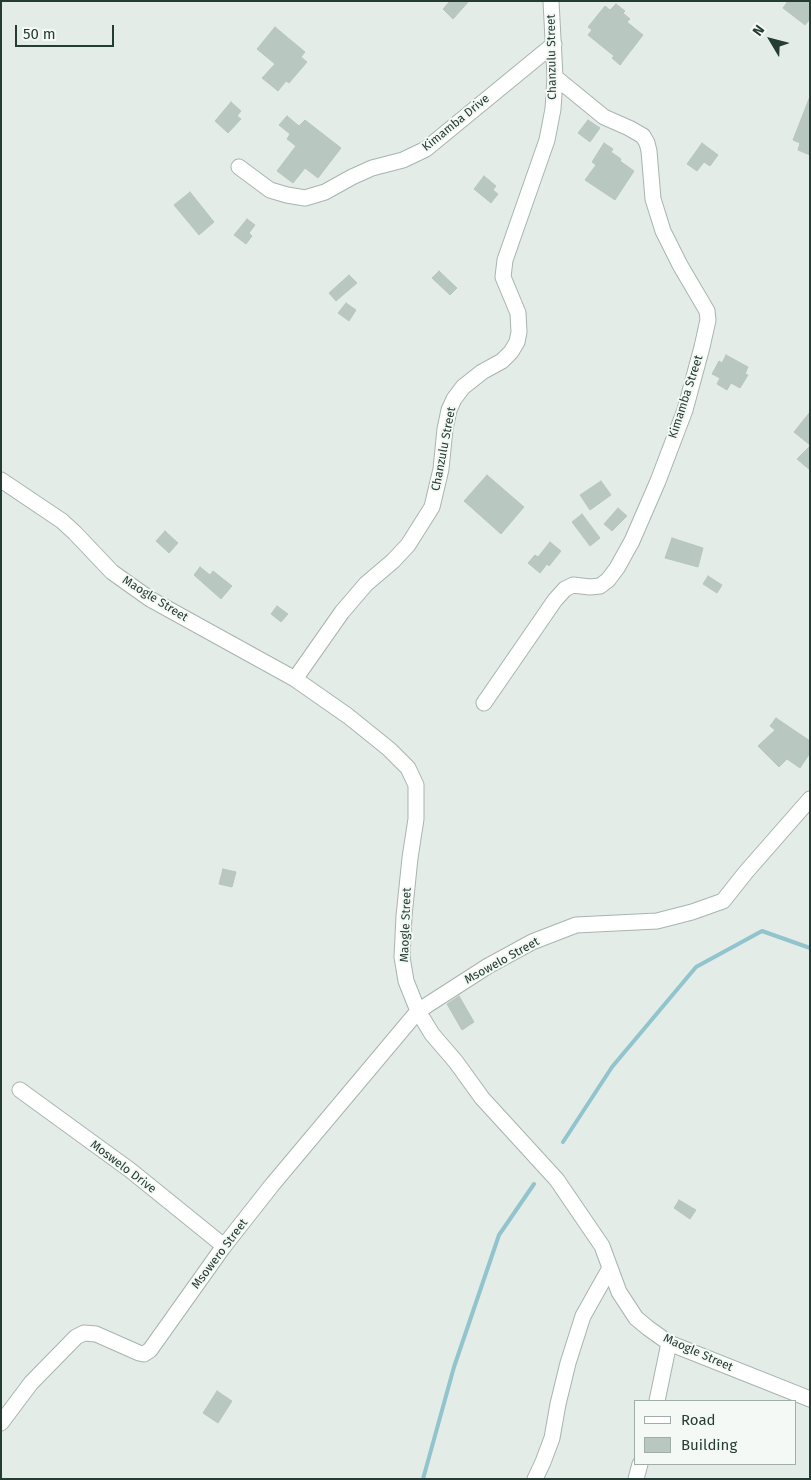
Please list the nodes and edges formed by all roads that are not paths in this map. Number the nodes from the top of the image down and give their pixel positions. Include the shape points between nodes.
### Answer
1 (551, 1) edge
2 (554, 44) junction
3 (555, 76) junction
4 (239, 166) dead end
5 (1, 480) edge
6 (295, 679) junction
7 (484, 703) dead end
8 (810, 799) edge
9 (418, 1011) junction
10 (20, 1090) dead end
11 (224, 1246) junction
12 (610, 1268) junction
13 (669, 1343) junction
14 (810, 1398) edge
15 (656, 1400) edge
16 (1, 1423) edge
17 (640, 1465) edge
18 (535, 1479) edge
19 (636, 1479) edge

1 - 2 street, Chanzulu Street
2 - 3 street, Chanzulu Street
2 - 4 street, Kimamba Drive via 426,149 403,160 372,168 325,192 306,198 270,190
3 - 6 street, Chanzulu Street via 547,140 504,260 503,277 518,313 517,342 506,357 469,382 454,399 445,428 441,469 432,507 408,545 366,584 342,612
3 - 7 street, Kimamba Street via 604,117 643,136 649,151 653,199 663,231 707,310 708,320 685,410 658,481 617,568 600,586 573,585 560,594
5 - 6 street, Maogle Street via 62,521 112,572 150,599
6 - 9 street, Maogle Street via 389,749 408,768 416,785 416,819 402,957 406,981
8 - 9 street, Msowelo Street via 723,901 657,921 576,925 532,942 497,961
9 - 11 street, Msowero Street
9 - 12 street, Maogle Street via 482,1098 557,1180 602,1246
10 - 11 street, Moswelo Drive via 130,1170
11 - 16 street, Msowero Street via 150,1350 139,1353 96,1334 84,1333 76,1337 31,1383
12 - 13 street, Maogle Street via 619,1292 636,1318
12 - 18 street via 583,1316 568,1363 552,1438
13 - 14 street, Maogle Street
13 - 15 street
17 - 19 street

